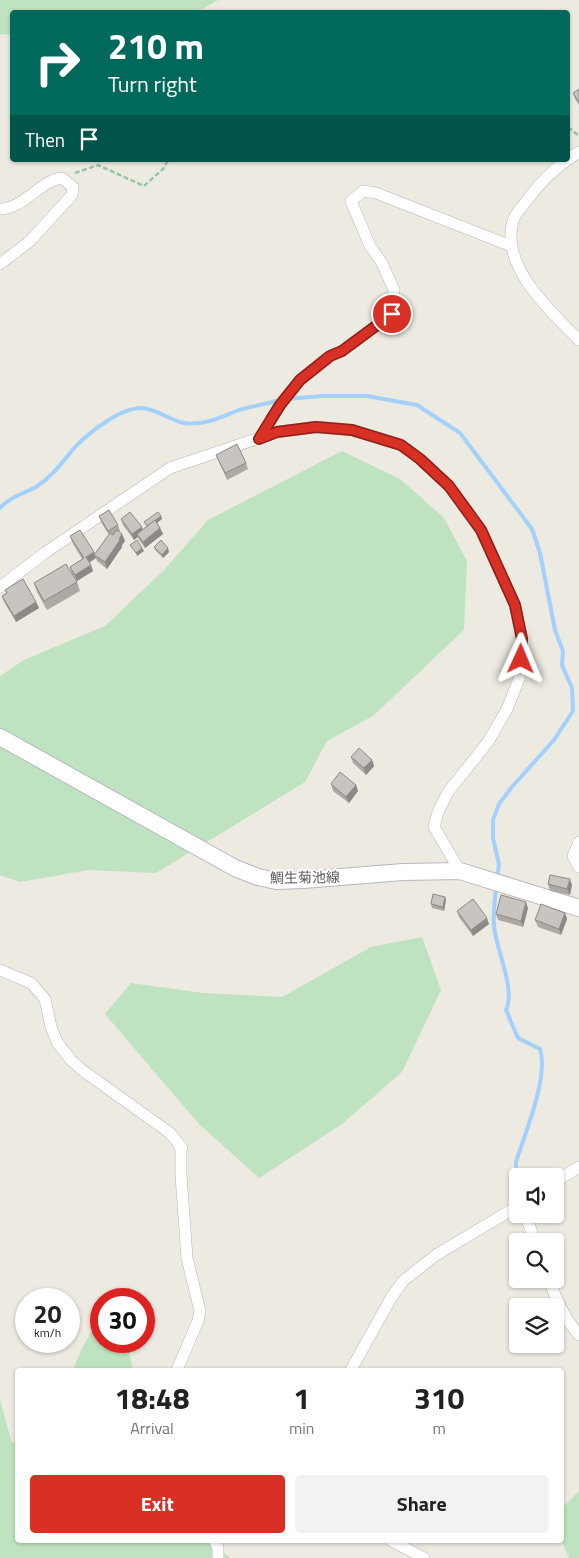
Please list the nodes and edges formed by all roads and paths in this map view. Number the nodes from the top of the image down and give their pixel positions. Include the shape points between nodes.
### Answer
1 (167, 162) edge
2 (566, 162) edge
3 (62, 178) junction
4 (0, 209) edge
5 (511, 246) junction
6 (0, 264) edge
7 (579, 340) edge
8 (259, 439) junction
9 (0, 587) edge
10 (0, 737) edge
11 (579, 842) edge
12 (579, 867) edge
13 (460, 871) junction
14 (579, 908) edge
15 (0, 970) edge
16 (579, 1167) edge
17 (564, 1176) edge
18 (509, 1211) edge
19 (552, 1288) edge
20 (579, 1335) edge
21 (178, 1368) edge
22 (351, 1368) edge
23 (216, 1543) edge
24 (396, 1543) edge
25 (218, 1558) edge
26 (424, 1558) edge

1 - 3 path via 144,186 98,165
2 - 5 street via 539,184 513,219
3 - 4 street via 53,179 15,205
3 - 6 street via 72,187 72,194 30,241
5 - 7 street via 519,271
5 - 8 street via 376,193 363,191 351,201 394,290 392,314 300,380
8 - 9 street via 170,468
8 - 13 street via 277,432 316,427 352,430 401,445 449,486 481,530 515,605 522,639 519,679 507,709 488,742 448,792 438,812 434,827
10 - 13 main road, 鯛生菊池線 via 235,868 258,877 276,881
11 - 12 street via 572,856
13 - 14 main road, 鯛生菊池線
15 - 21 street via 31,983 45,999 51,1026 71,1060 170,1133 182,1148 187,1258 200,1310
16 - 17 street
18 - 22 street via 436,1255 403,1281
19 - 20 street via 568,1322
23 - 25 street
24 - 26 street

